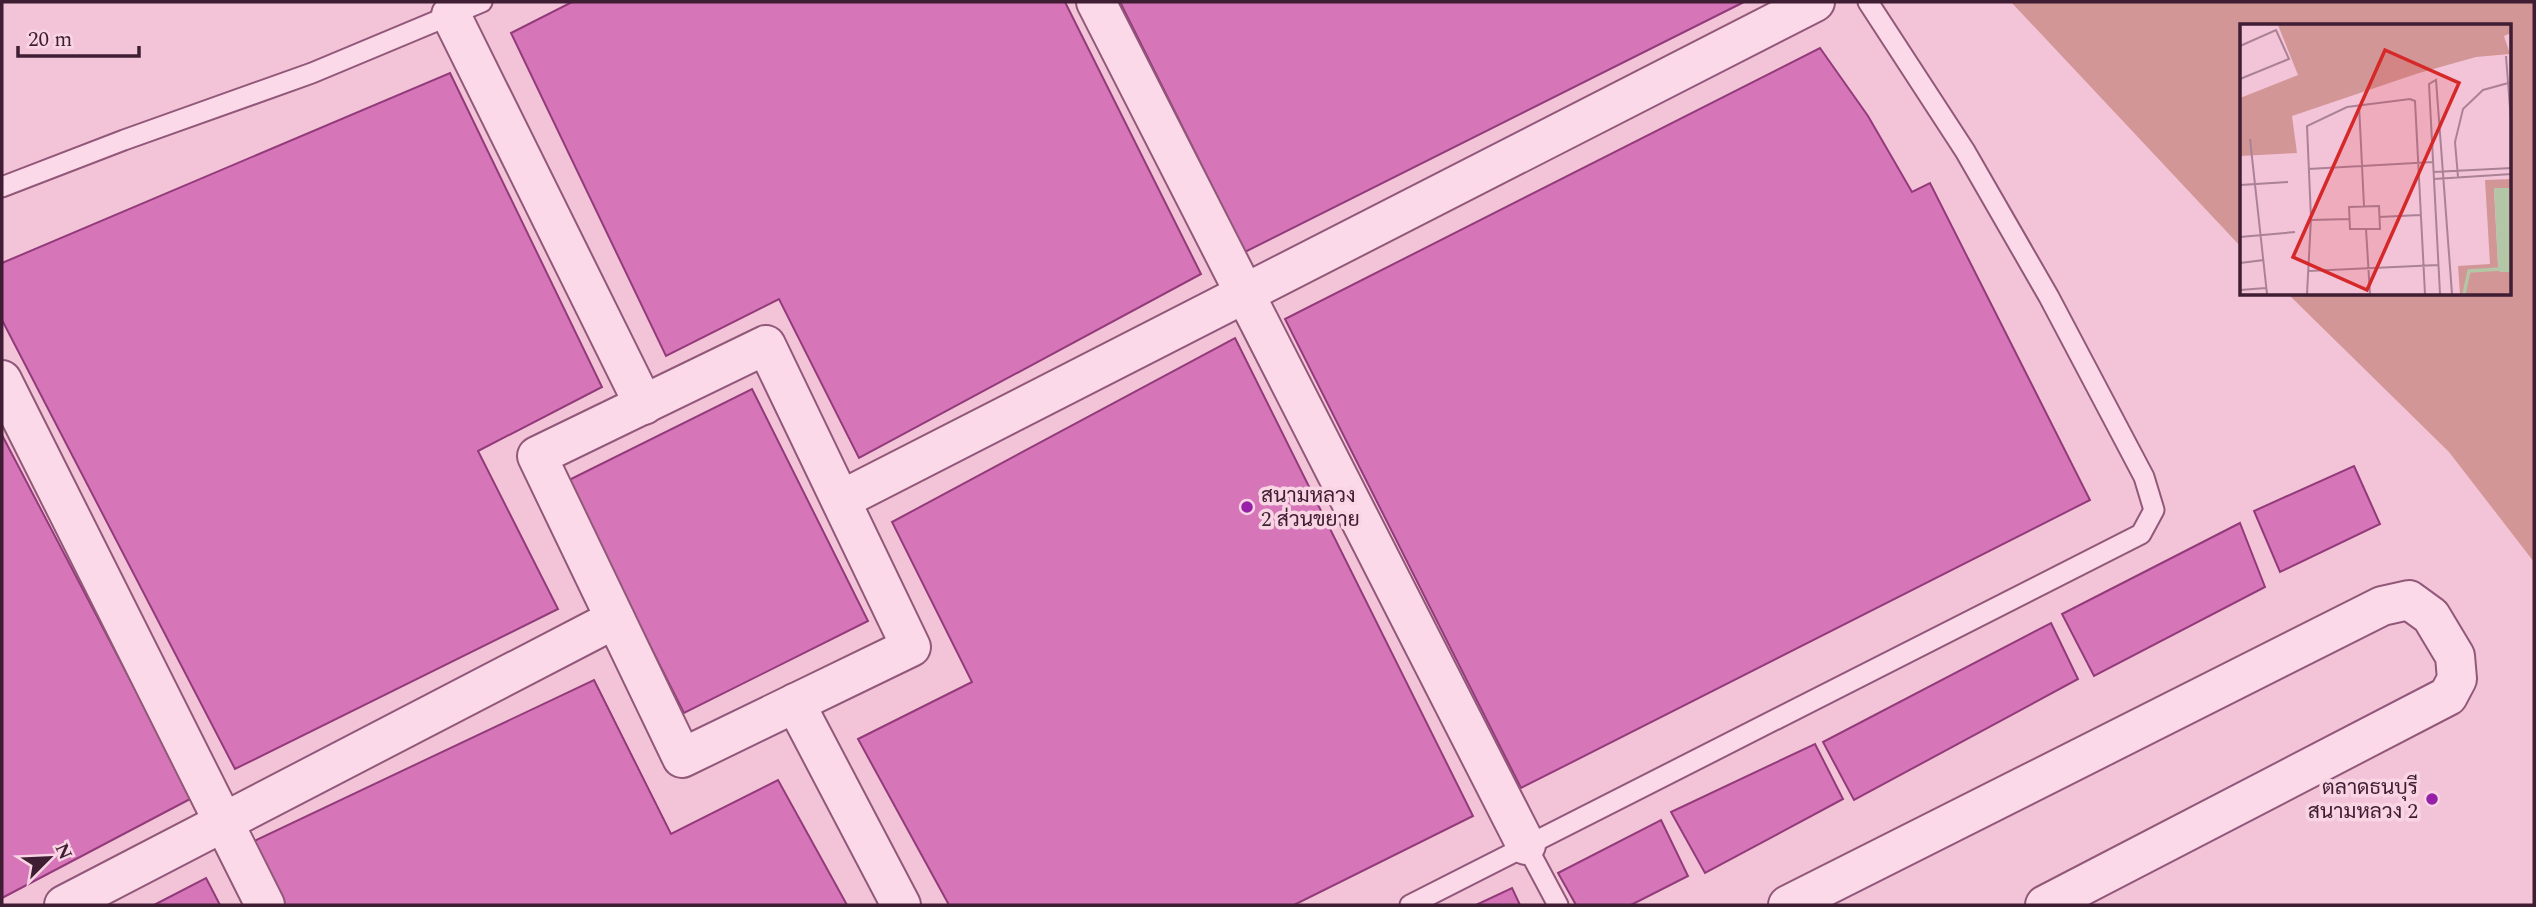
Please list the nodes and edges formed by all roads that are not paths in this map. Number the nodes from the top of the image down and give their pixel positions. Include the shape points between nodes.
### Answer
1 (1096, 2) edge
2 (1815, 2) edge
3 (1868, 2) edge
4 (466, 9) edge
5 (2, 187) edge
6 (1245, 293) junction
7 (2, 380) edge
8 (644, 405) junction
9 (841, 500) junction
10 (615, 619) junction
11 (795, 703) junction
12 (223, 823) junction
13 (1526, 845) junction
14 (64, 905) edge
15 (265, 905) edge
16 (901, 905) edge
17 (1410, 905) edge
18 (1558, 905) edge
19 (1788, 905) edge
20 (2045, 905) edge

1 - 6 street
2 - 6 street
3 - 13 lane via 1965,152 2049,297 2144,477 2154,510 2141,534
4 - 5 lane via 312,73
4 - 8 street
6 - 9 street
6 - 13 street
7 - 12 street
8 - 9 street via 766,345
8 - 10 street via 537,456
9 - 11 street via 911,647
10 - 11 street via 682,758
10 - 12 street
11 - 16 street
12 - 14 street
12 - 15 street
13 - 17 lane
13 - 18 lane
19 - 20 street via 2382,606 2409,600 2431,615 2455,656 2457,679 2448,696

